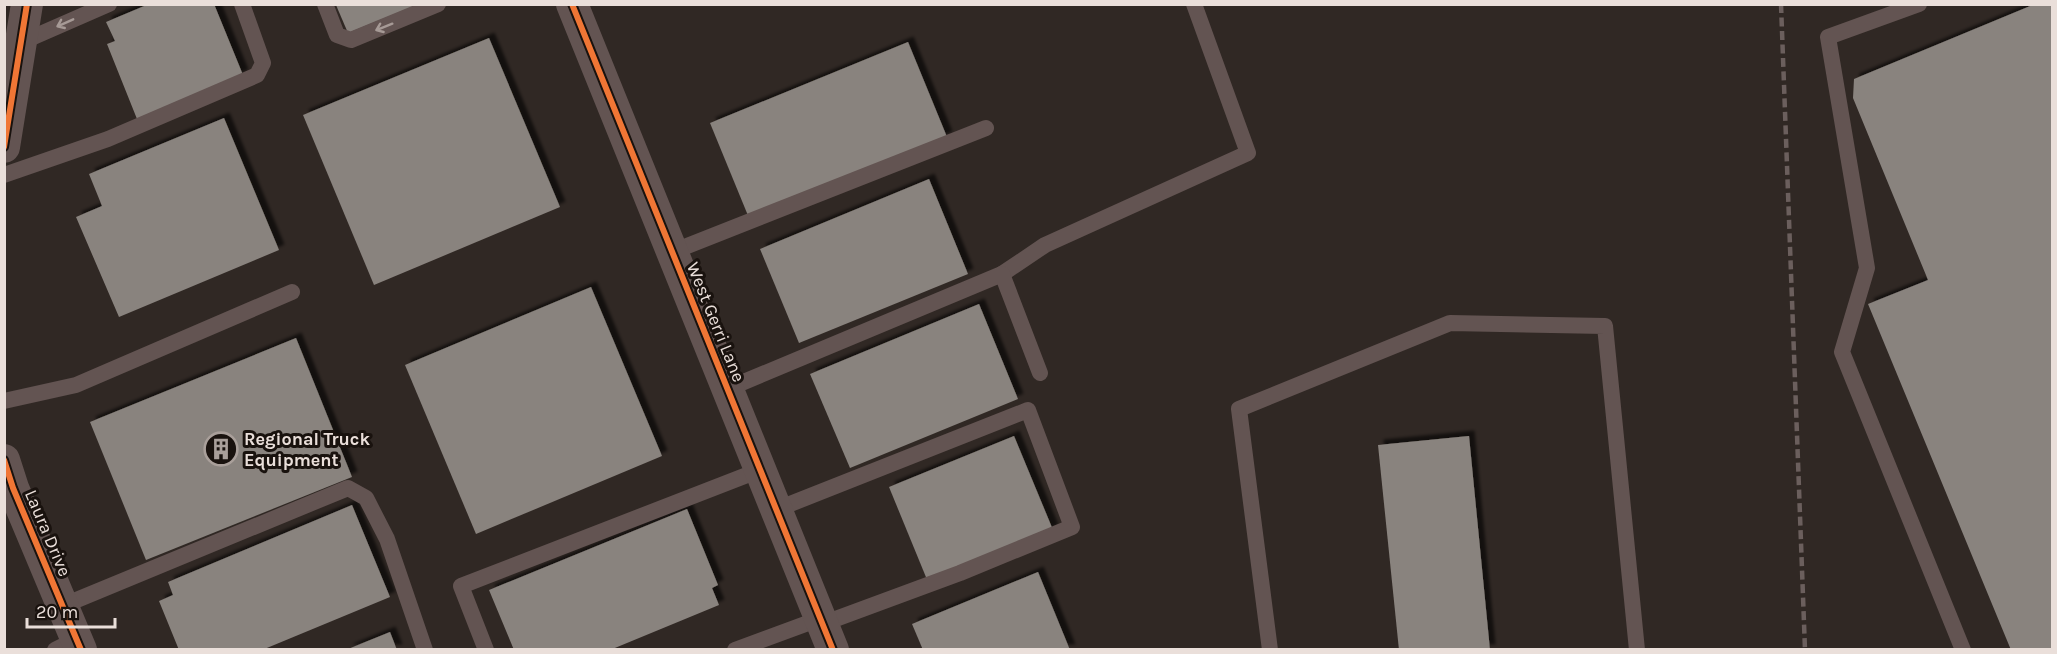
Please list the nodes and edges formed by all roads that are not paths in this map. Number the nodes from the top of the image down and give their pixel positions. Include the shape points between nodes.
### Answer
1 (27, 4) edge
2 (109, 4) edge
3 (242, 4) edge
4 (325, 4) edge
5 (438, 4) edge
6 (572, 4) edge
7 (1194, 4) edge
8 (1918, 4) edge
9 (22, 42) junction
10 (986, 128) dead end
11 (4, 147) edge
12 (4, 175) edge
13 (672, 252) junction
14 (1002, 274) junction
15 (292, 292) dead end
16 (1040, 373) dead end
17 (727, 389) junction
18 (4, 401) edge
19 (4, 460) edge
20 (760, 470) junction
21 (776, 510) junction
22 (62, 606) junction
23 (825, 631) edge
24 (71, 646) edge
25 (425, 650) edge
26 (486, 650) edge
27 (735, 650) edge
28 (1270, 650) edge
29 (1637, 650) edge
30 (1963, 650) edge

1 - 9 street
2 -> 9 lane
3 - 12 lane via 262,63 257,75 108,139
5 -> 4 lane via 351,40 337,35
6 - 13 street, West Gerri Lane
7 - 14 lane via 1248,153 1045,245
8 - 30 lane via 1828,37 1867,268 1842,352
9 - 11 street
10 - 13 lane
13 - 17 street, West Gerri Lane
14 - 16 lane
14 - 17 lane
15 - 18 lane via 76,384
17 - 20 street, West Gerri Lane
19 - 22 street, Laura Drive
20 - 21 street, West Gerri Lane
20 - 26 lane via 461,586
21 - 23 street, West Gerri Lane
21 - 23 lane via 1028,410 1072,527
22 - 24 street, Laura Drive
22 - 25 lane via 348,488 366,498 387,538
23 - 27 lane
28 - 29 lane via 1239,409 1450,323 1605,326

